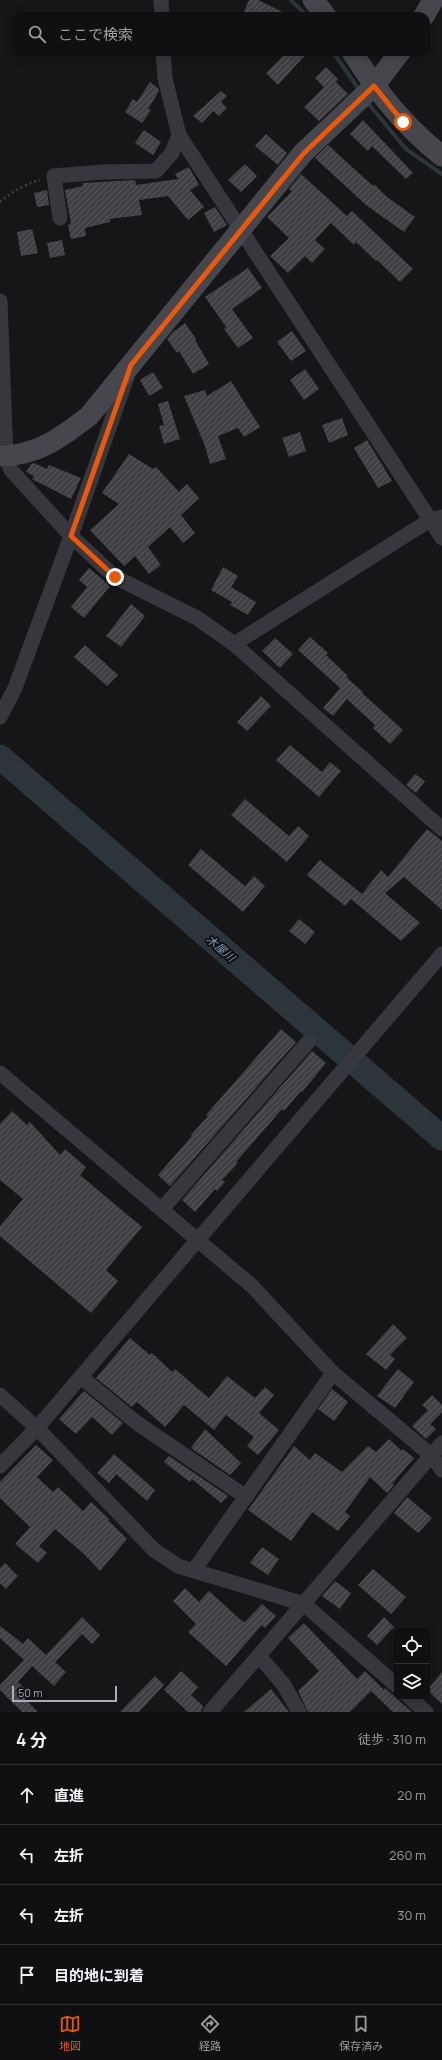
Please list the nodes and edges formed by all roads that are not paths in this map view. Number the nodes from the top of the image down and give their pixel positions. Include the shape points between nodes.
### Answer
1 (161, 0) edge
2 (433, 0) edge
3 (162, 12) edge
4 (426, 12) edge
5 (164, 56) edge
6 (355, 56) edge
7 (397, 56) edge
8 (374, 86) junction
9 (179, 135) junction
10 (442, 156) edge
11 (60, 218) dead end
12 (242, 229) junction
13 (0, 301) edge
14 (131, 365) junction
15 (3, 456) edge
16 (436, 519) edge
17 (71, 536) junction
18 (442, 538) edge
19 (234, 644) junction
20 (0, 717) edge
21 (442, 829) edge
22 (442, 954) edge
23 (309, 1041) dead end
24 (0, 1073) edge
25 (162, 1209) junction
26 (198, 1240) junction
27 (334, 1373) junction
28 (81, 1377) junction
29 (0, 1395) edge
30 (36, 1428) junction
31 (442, 1443) edge
32 (431, 1455) junction
33 (0, 1466) edge
34 (442, 1470) edge
35 (246, 1497) junction
36 (194, 1570) junction
37 (304, 1604) junction
38 (259, 1656) junction
39 (394, 1683) edge
40 (412, 1700) edge
41 (210, 1712) edge
42 (299, 1712) edge
43 (426, 1712) edge

1 - 3 street
2 - 4 street
5 - 9 street via 165,78
6 - 8 street
7 - 8 street
8 - 10 street via 403,122
8 - 12 street via 304,153
9 - 11 street via 172,154 156,171 54,176
9 - 12 street
12 - 14 street
12 - 16 street
13 - 15 street
14 - 15 street via 89,416 60,439 38,450
14 - 17 street
15 - 17 street via 11,470
16 - 18 street
16 - 19 street
17 - 19 street via 115,577 197,618
17 - 20 street via 15,688
19 - 21 street
22 - 26 street
23 - 25 street
24 - 25 street
25 - 26 street
26 - 27 street via 252,1286
26 - 28 street
27 - 32 street
27 - 35 street
28 - 30 street
28 - 35 street via 138,1423
29 - 30 street
30 - 33 street
30 - 36 street via 154,1550 178,1566
31 - 32 street
32 - 34 street
32 - 37 street
35 - 36 street
36 - 37 street
37 - 38 street
37 - 39 street
38 - 41 street
38 - 42 street via 284,1685
40 - 43 street

